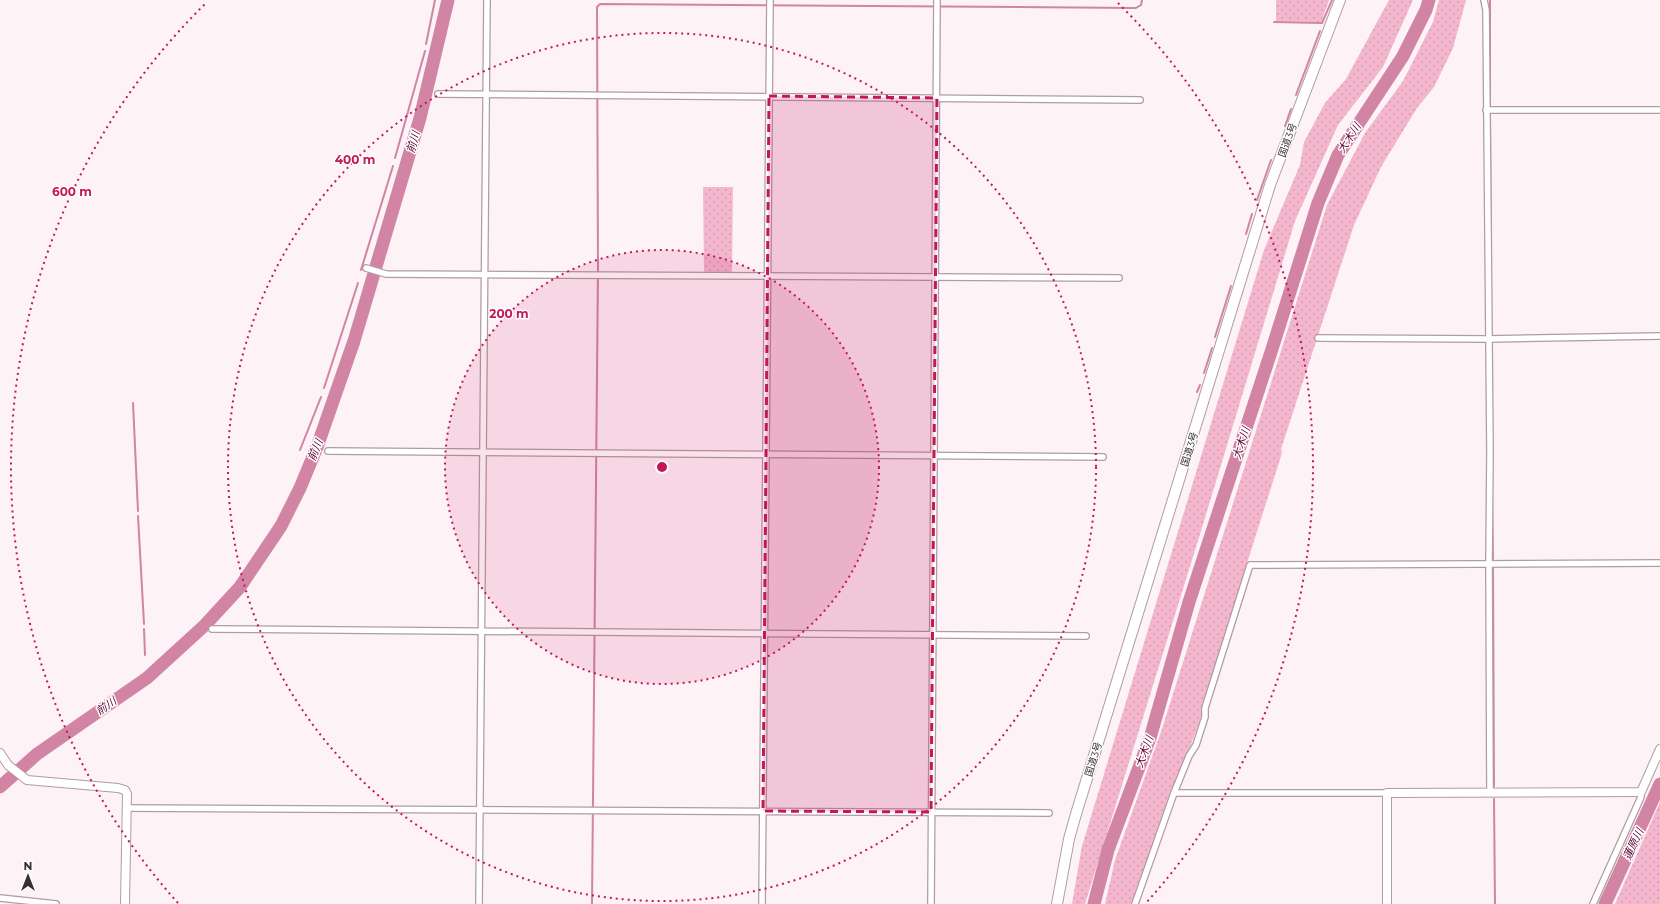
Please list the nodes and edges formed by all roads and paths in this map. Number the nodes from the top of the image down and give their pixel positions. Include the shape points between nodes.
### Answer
1 (487, 0) edge
2 (770, 0) edge
3 (1340, 0) edge
4 (1484, 0) edge
5 (937, 1) edge
6 (438, 94) dead end
7 (486, 94) junction
8 (769, 96) junction
9 (937, 98) junction
10 (1140, 100) dead end
11 (1486, 110) junction
12 (1660, 110) edge
13 (366, 268) dead end
14 (484, 273) junction
15 (767, 275) junction
16 (935, 277) junction
17 (1119, 278) dead end
18 (1660, 336) edge
19 (1318, 338) dead end
20 (1488, 339) junction
21 (328, 451) dead end
22 (483, 452) junction
23 (766, 454) junction
24 (933, 456) junction
25 (1103, 457) dead end
26 (1660, 563) edge
27 (1488, 564) junction
28 (212, 629) dead end
29 (481, 632) junction
30 (764, 633) junction
31 (932, 634) junction
32 (1086, 636) dead end
33 (1660, 749) edge
34 (0, 753) edge
35 (1641, 792) junction
36 (1174, 793) junction
37 (1387, 793) junction
38 (1490, 793) junction
39 (126, 808) junction
40 (480, 810) junction
41 (763, 811) junction
42 (931, 812) junction
43 (1049, 813) dead end
44 (0, 898) edge
45 (56, 904) edge
46 (125, 904) edge
47 (479, 904) edge
48 (762, 904) edge
49 (931, 904) edge
50 (1057, 904) edge
51 (1135, 904) edge
52 (1387, 904) edge
53 (1593, 904) edge

1 - 7 street
2 - 8 street
3 - 50 highway, 国道3号 via 1270,185 1076,814
4 - 11 street
5 - 9 street
6 - 7 street
7 - 8 street
7 - 14 street
8 - 9 street
8 - 15 street
9 - 10 street
9 - 16 street
11 - 12 street
11 - 20 street
13 - 14 street via 386,274
14 - 15 street
14 - 22 street
15 - 16 street
15 - 23 street
16 - 17 street
16 - 24 street
18 - 20 street
19 - 20 street
20 - 27 street
21 - 22 street
22 - 23 street
22 - 29 street
23 - 24 street
23 - 30 street
24 - 25 street
24 - 31 street
26 - 27 street
27 - 36 street via 1250,565 1205,708 1205,718 1196,745
27 - 38 street
28 - 29 street
29 - 30 street
29 - 40 street
30 - 31 street
30 - 41 street
31 - 32 street
31 - 42 street
33 - 35 street
34 - 39 street via 8,765 27,780 125,790
35 - 38 street
35 - 53 street via 1641,798
36 - 37 street
36 - 51 street
37 - 38 street
37 - 52 street
39 - 40 street
39 - 46 street
40 - 41 street
40 - 47 street
41 - 42 street
41 - 48 street
42 - 43 street
42 - 49 street
44 - 45 street

